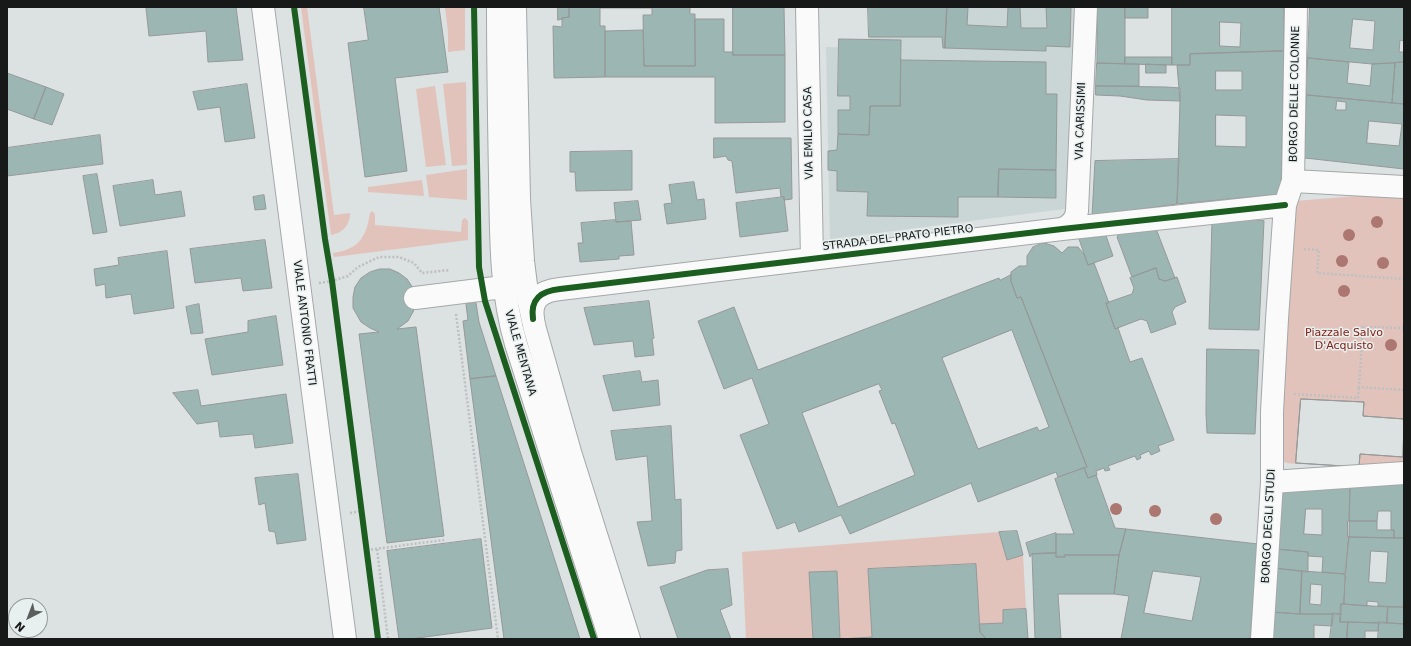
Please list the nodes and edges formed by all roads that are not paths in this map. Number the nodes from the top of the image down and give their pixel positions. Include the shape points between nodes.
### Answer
1 (263, 7) edge
2 (498, 7) edge
3 (515, 7) edge
4 (807, 7) edge
5 (1086, 7) edge
6 (1296, 7) edge
7 (1293, 181) junction
8 (1404, 187) edge
9 (1285, 205) junction
10 (1062, 228) junction
11 (812, 259) junction
12 (526, 285) junction
13 (504, 287) junction
14 (415, 298) dead end
15 (533, 319) junction
16 (1404, 472) edge
17 (1272, 482) junction
18 (344, 639) edge
19 (610, 639) edge
20 (629, 639) edge
21 (1262, 639) edge

1 - 18 street, VIALE ANTONIO FRATTI
2 - 13 street, VIALE MENTANA
3 - 12 street, VIALE MENTANA via 519,186
4 - 11 street, VIA EMILIO CASA
5 - 10 street, VIA CARISSIMI via 1077,211 1073,221
6 - 7 street, BORGO DELLE COLONNE
7 - 8 street
7 - 9 street
9 - 10 street, STRADA DEL PRATO PIETRO
9 - 17 street, BORGO DEGLI STUDI via 1272,412
10 - 11 street, STRADA DEL PRATO PIETRO
11 - 15 street, STRADA DEL PRATO PIETRO via 553,290 536,299 532,307
12 - 13 street
12 - 15 street, VIALE MENTANA
13 - 14 street
13 - 19 street, VIALE MENTANA via 516,344
15 - 20 street, VIALE MENTANA via 578,480
16 - 17 street
17 - 21 street, BORGO DEGLI STUDI

